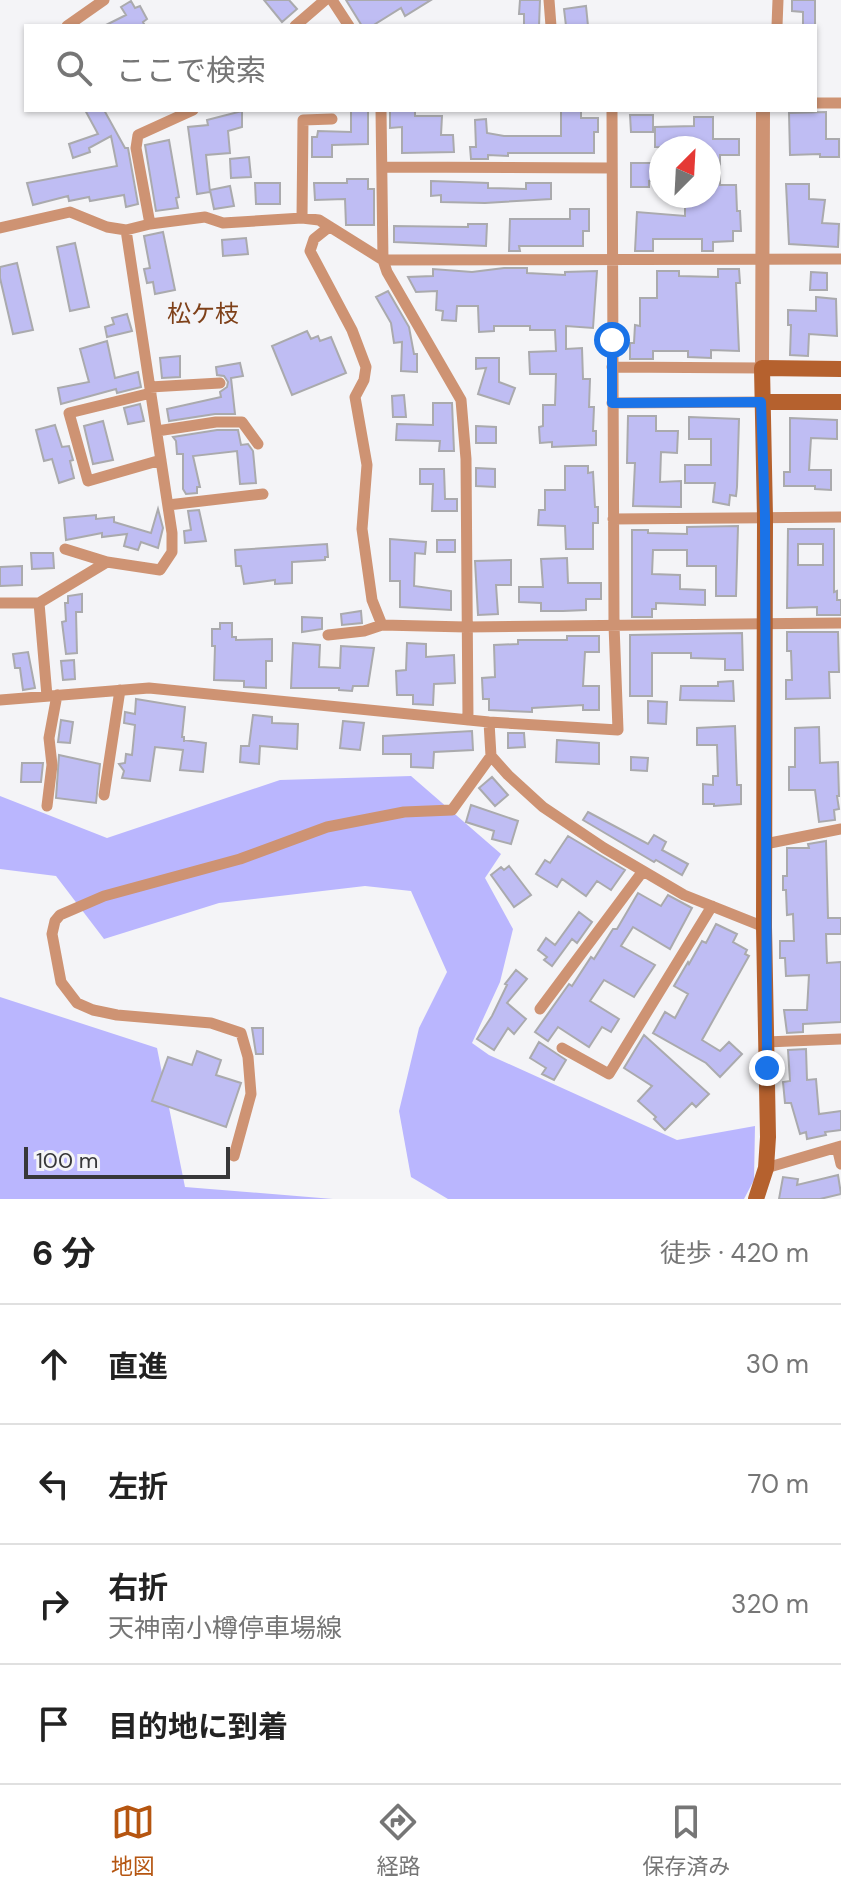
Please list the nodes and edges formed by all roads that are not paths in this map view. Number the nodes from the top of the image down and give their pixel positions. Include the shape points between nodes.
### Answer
1 (104, 0) edge
2 (325, 0) edge
3 (332, 0) edge
4 (549, 0) edge
5 (778, 0) edge
6 (70, 24) edge
7 (297, 24) edge
8 (348, 24) edge
9 (551, 24) edge
10 (777, 24) edge
11 (817, 103) edge
12 (841, 103) edge
13 (189, 112) edge
14 (381, 112) edge
15 (612, 112) edge
16 (763, 112) edge
17 (332, 119) dead end
18 (382, 167) junction
19 (612, 168) junction
20 (302, 218) junction
21 (150, 224) junction
22 (329, 227) junction
23 (0, 228) edge
24 (126, 230) junction
25 (762, 257) junction
26 (612, 258) junction
27 (841, 259) edge
28 (383, 260) junction
29 (612, 367) junction
30 (762, 368) junction
31 (841, 369) edge
32 (220, 383) dead end
33 (150, 390) junction
34 (761, 402) junction
35 (841, 402) edge
36 (612, 403) junction
37 (157, 431) junction
38 (258, 444) dead end
39 (161, 460) junction
40 (263, 494) dead end
41 (168, 505) junction
42 (765, 517) junction
43 (841, 517) edge
44 (613, 519) junction
45 (65, 549) dead end
46 (107, 562) junction
47 (0, 603) edge
48 (39, 603) junction
49 (764, 623) junction
50 (841, 623) edge
51 (382, 625) junction
52 (614, 625) junction
53 (466, 627) junction
54 (328, 635) dead end
55 (120, 690) junction
56 (52, 696) junction
57 (0, 700) edge
58 (468, 720) junction
59 (489, 722) junction
60 (491, 756) junction
61 (104, 795) dead end
62 (47, 806) dead end
63 (841, 829) edge
64 (765, 844) junction
65 (643, 871) junction
66 (712, 906) junction
67 (764, 927) junction
68 (540, 1009) dead end
69 (841, 1039) edge
70 (766, 1042) junction
71 (562, 1048) dead end
72 (839, 1147) edge
73 (234, 1156) dead end
74 (841, 1164) edge
75 (766, 1168) junction
76 (756, 1199) edge

1 - 6 street
2 - 7 street
3 - 8 street
4 - 9 street
5 - 10 street
11 - 12 street
13 - 21 street via 138,135
14 - 18 street
15 - 19 street
16 - 25 street
17 - 20 street via 303,120
18 - 19 street
18 - 28 street
19 - 26 street
20 - 21 street via 223,223 205,217
20 - 22 street
21 - 24 street
22 - 28 street
22 - 51 street via 314,239 310,251 366,367 355,397 367,465 362,529 372,600
23 - 24 street via 70,212
24 - 33 street
25 - 26 street
25 - 27 street
25 - 30 street
26 - 28 street
26 - 29 street
28 - 53 street via 461,400
29 - 30 street
29 - 36 street
30 - 31 main road
30 - 34 main road
32 - 33 street
33 - 37 street
33 - 39 street via 69,413 88,481
34 - 35 main road
34 - 36 street
34 - 42 main road
36 - 44 street
37 - 38 street via 242,422
37 - 39 street
39 - 41 street
40 - 41 street
41 - 46 street via 172,552 160,570
42 - 43 street
42 - 44 street
42 - 49 main road
44 - 52 street
45 - 46 street
46 - 48 street
47 - 48 street
48 - 56 street
49 - 50 street
49 - 52 street
49 - 64 main road
51 - 53 street
51 - 54 street
52 - 53 street
52 - 59 street via 618,730
53 - 58 street
55 - 56 street
55 - 58 street via 149,688
55 - 61 street
56 - 57 street
56 - 62 street
58 - 59 street
59 - 60 street
60 - 65 street via 543,807
60 - 73 street via 452,810 404,812 327,827 240,859 104,896 55,921 52,934 61,982 77,1003 117,1015 211,1023 241,1033 251,1094
63 - 64 street
64 - 67 main road
65 - 66 street
65 - 68 street
66 - 67 street
66 - 71 street via 609,1074
67 - 70 main road
69 - 70 street
70 - 75 main road
72 - 74 street
72 - 75 street
75 - 76 main road

